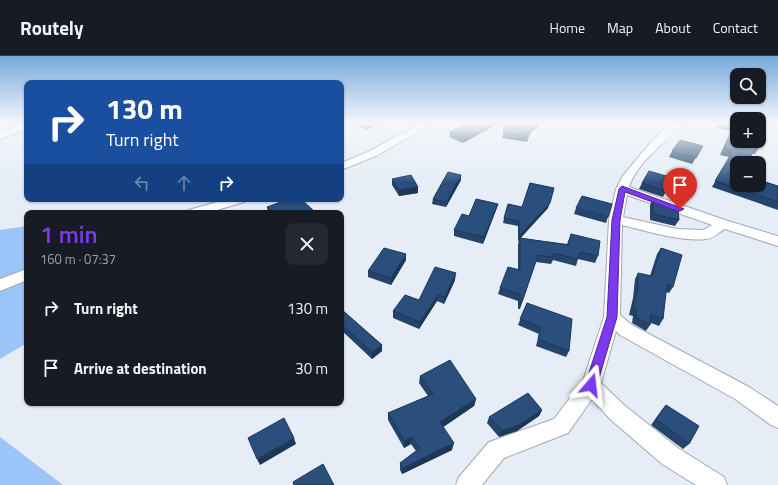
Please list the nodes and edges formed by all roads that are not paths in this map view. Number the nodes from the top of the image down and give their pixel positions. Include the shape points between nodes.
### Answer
1 (392, 143) edge
2 (656, 143) edge
3 (344, 166) edge
4 (622, 189) junction
5 (225, 202) edge
6 (202, 210) edge
7 (616, 220) junction
8 (723, 224) junction
9 (778, 241) edge
10 (24, 275) edge
11 (0, 284) edge
12 (612, 317) junction
13 (591, 385) junction
14 (778, 418) edge
15 (467, 485) edge
16 (716, 485) edge

1 - 3 street
2 - 4 street via 626,178
4 - 7 street
4 - 8 street
5 - 6 street
7 - 8 street via 677,233 706,235
7 - 12 street
8 - 9 street
10 - 11 street
12 - 13 street
12 - 14 street via 626,330 742,393
13 - 15 street via 562,426 497,450
13 - 16 street via 617,412 670,456

